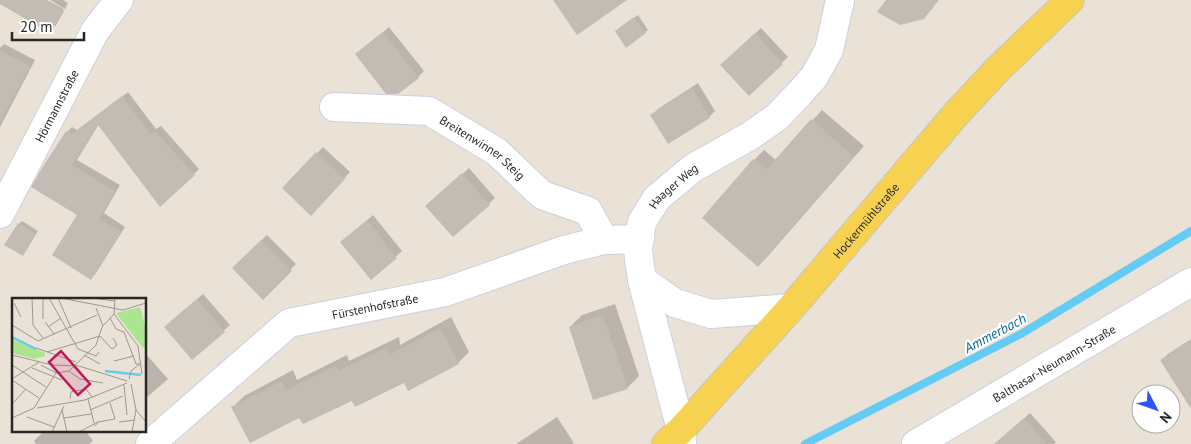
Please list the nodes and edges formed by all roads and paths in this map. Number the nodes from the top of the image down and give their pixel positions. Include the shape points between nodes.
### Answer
1 (118, 0) edge
2 (840, 0) edge
3 (1070, 0) edge
4 (334, 107) dead end
5 (0, 214) edge
6 (640, 239) junction
7 (604, 240) junction
8 (642, 280) junction
9 (1191, 282) edge
10 (791, 308) junction
11 (676, 439) edge
12 (150, 444) edge
13 (916, 444) edge

1 - 5 street, Hörmannstraße via 95,31
2 - 6 street, Haager Weg via 830,50 814,77 777,116 750,136 694,168 657,198 642,222
3 - 10 main road, Hockermühlstraße via 956,114
4 - 7 street, Breitenwinner Steig via 429,111 497,152 542,195 588,211
6 - 7 street, Fürstenhofstraße
6 - 8 street, Haager Weg via 638,259
7 - 12 street, Fürstenhofstraße via 564,250 445,292 289,323
8 - 10 street via 675,302 712,314
8 - 11 street, Haager Weg
9 - 13 street, Balthasar-Neumann-Straße
10 - 11 main road, Hockermühlstraße

